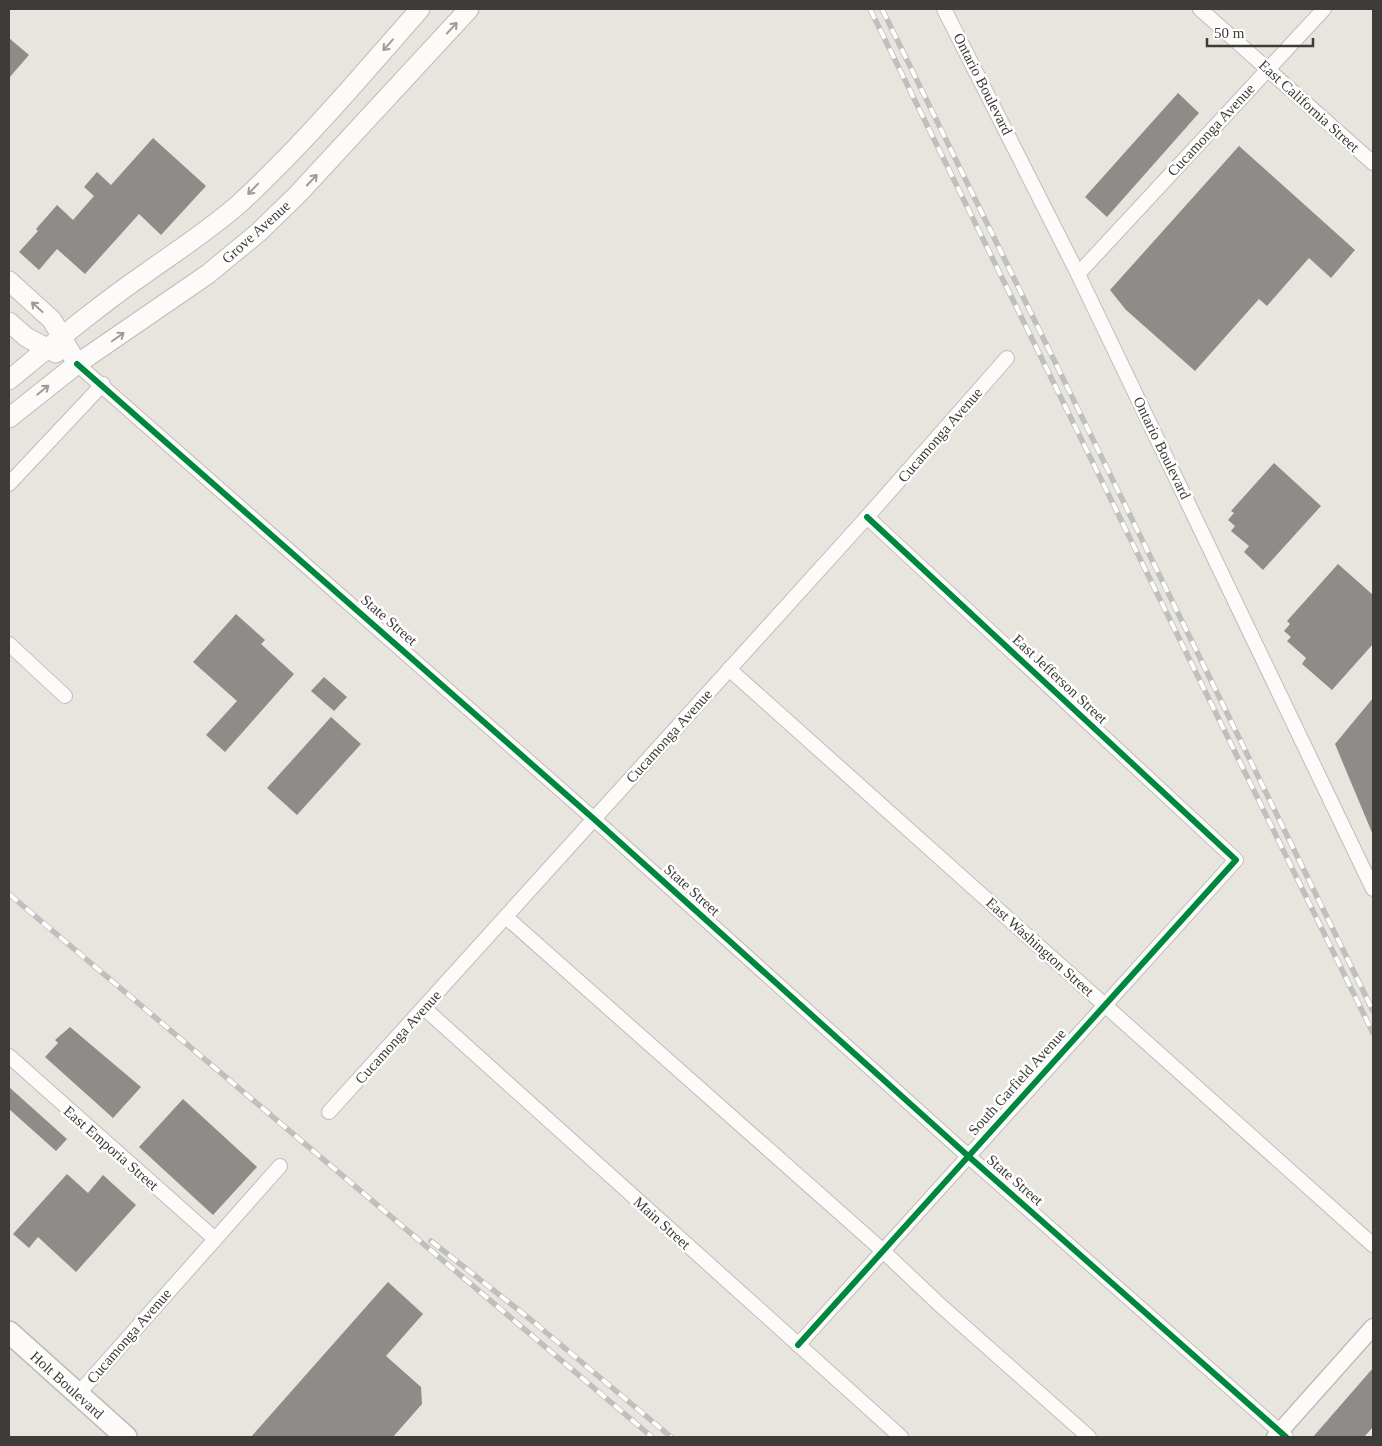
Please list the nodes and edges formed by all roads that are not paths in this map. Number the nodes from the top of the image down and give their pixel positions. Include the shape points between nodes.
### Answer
1 (420, 9) edge
2 (469, 9) edge
3 (944, 9) edge
4 (1200, 9) edge
5 (1324, 9) edge
6 (1268, 70) junction
7 (1373, 163) edge
8 (1078, 274) junction
9 (9, 281) edge
10 (9, 322) edge
11 (54, 342) junction
12 (1007, 358) dead end
13 (77, 364) junction
14 (9, 380) edge
15 (102, 384) junction
16 (9, 418) edge
17 (9, 484) edge
18 (867, 517) junction
19 (9, 644) edge
20 (729, 669) junction
21 (65, 696) dead end
22 (594, 819) junction
23 (1236, 860) joint
24 (1373, 889) edge
25 (506, 917) junction
26 (1104, 1005) junction
27 (424, 1008) junction
28 (9, 1056) edge
29 (329, 1112) dead end
30 (968, 1155) junction
31 (280, 1166) dead end
32 (215, 1240) junction
33 (1373, 1245) edge
34 (882, 1250) junction
35 (1373, 1327) edge
36 (9, 1332) edge
37 (798, 1345) junction
38 (78, 1394) junction
39 (1280, 1435) edge
40 (126, 1437) edge
41 (901, 1437) edge
42 (1089, 1437) edge

1 -> 11 main road via 322,120 240,203
13 -> 2 main road, Grove Avenue via 208,274 259,232
3 - 8 street, Ontario Boulevard
4 - 6 street, East California Street
5 - 6 street, Cucamonga Avenue
6 - 7 street, East California Street
6 - 8 street, Cucamonga Avenue
8 - 24 street, Ontario Boulevard
11 -> 9 main road via 52,320
10 - 11 main road via 26,337
11 - 13 main road
11 - 14 main road
12 - 18 street, Cucamonga Avenue
13 - 15 street, State Street
16 -> 13 main road, Grove Avenue
15 - 17 street
15 - 22 street, State Street
18 - 20 street, Cucamonga Avenue
18 - 23 street, East Jefferson Street
19 - 21 street
20 - 22 street, Cucamonga Avenue
20 - 26 street, East Washington Street
22 - 25 street, Cucamonga Avenue
22 - 30 street, State Street
23 - 26 street, South Garfield Avenue
25 - 27 street, Cucamonga Avenue
25 - 34 street
26 - 30 street, South Garfield Avenue
26 - 33 street, East Washington Street
27 - 29 street, Cucamonga Avenue
27 - 37 street, Main Street
28 - 32 street, East Emporia Street
30 - 34 street, South Garfield Avenue
30 - 39 street, State Street
31 - 32 street, Cucamonga Avenue
32 - 38 street, Cucamonga Avenue
34 - 37 street, South Garfield Avenue
34 - 42 street
35 - 39 street
36 - 38 main road, Holt Boulevard
37 - 41 street, Main Street
38 - 40 main road, Holt Boulevard

